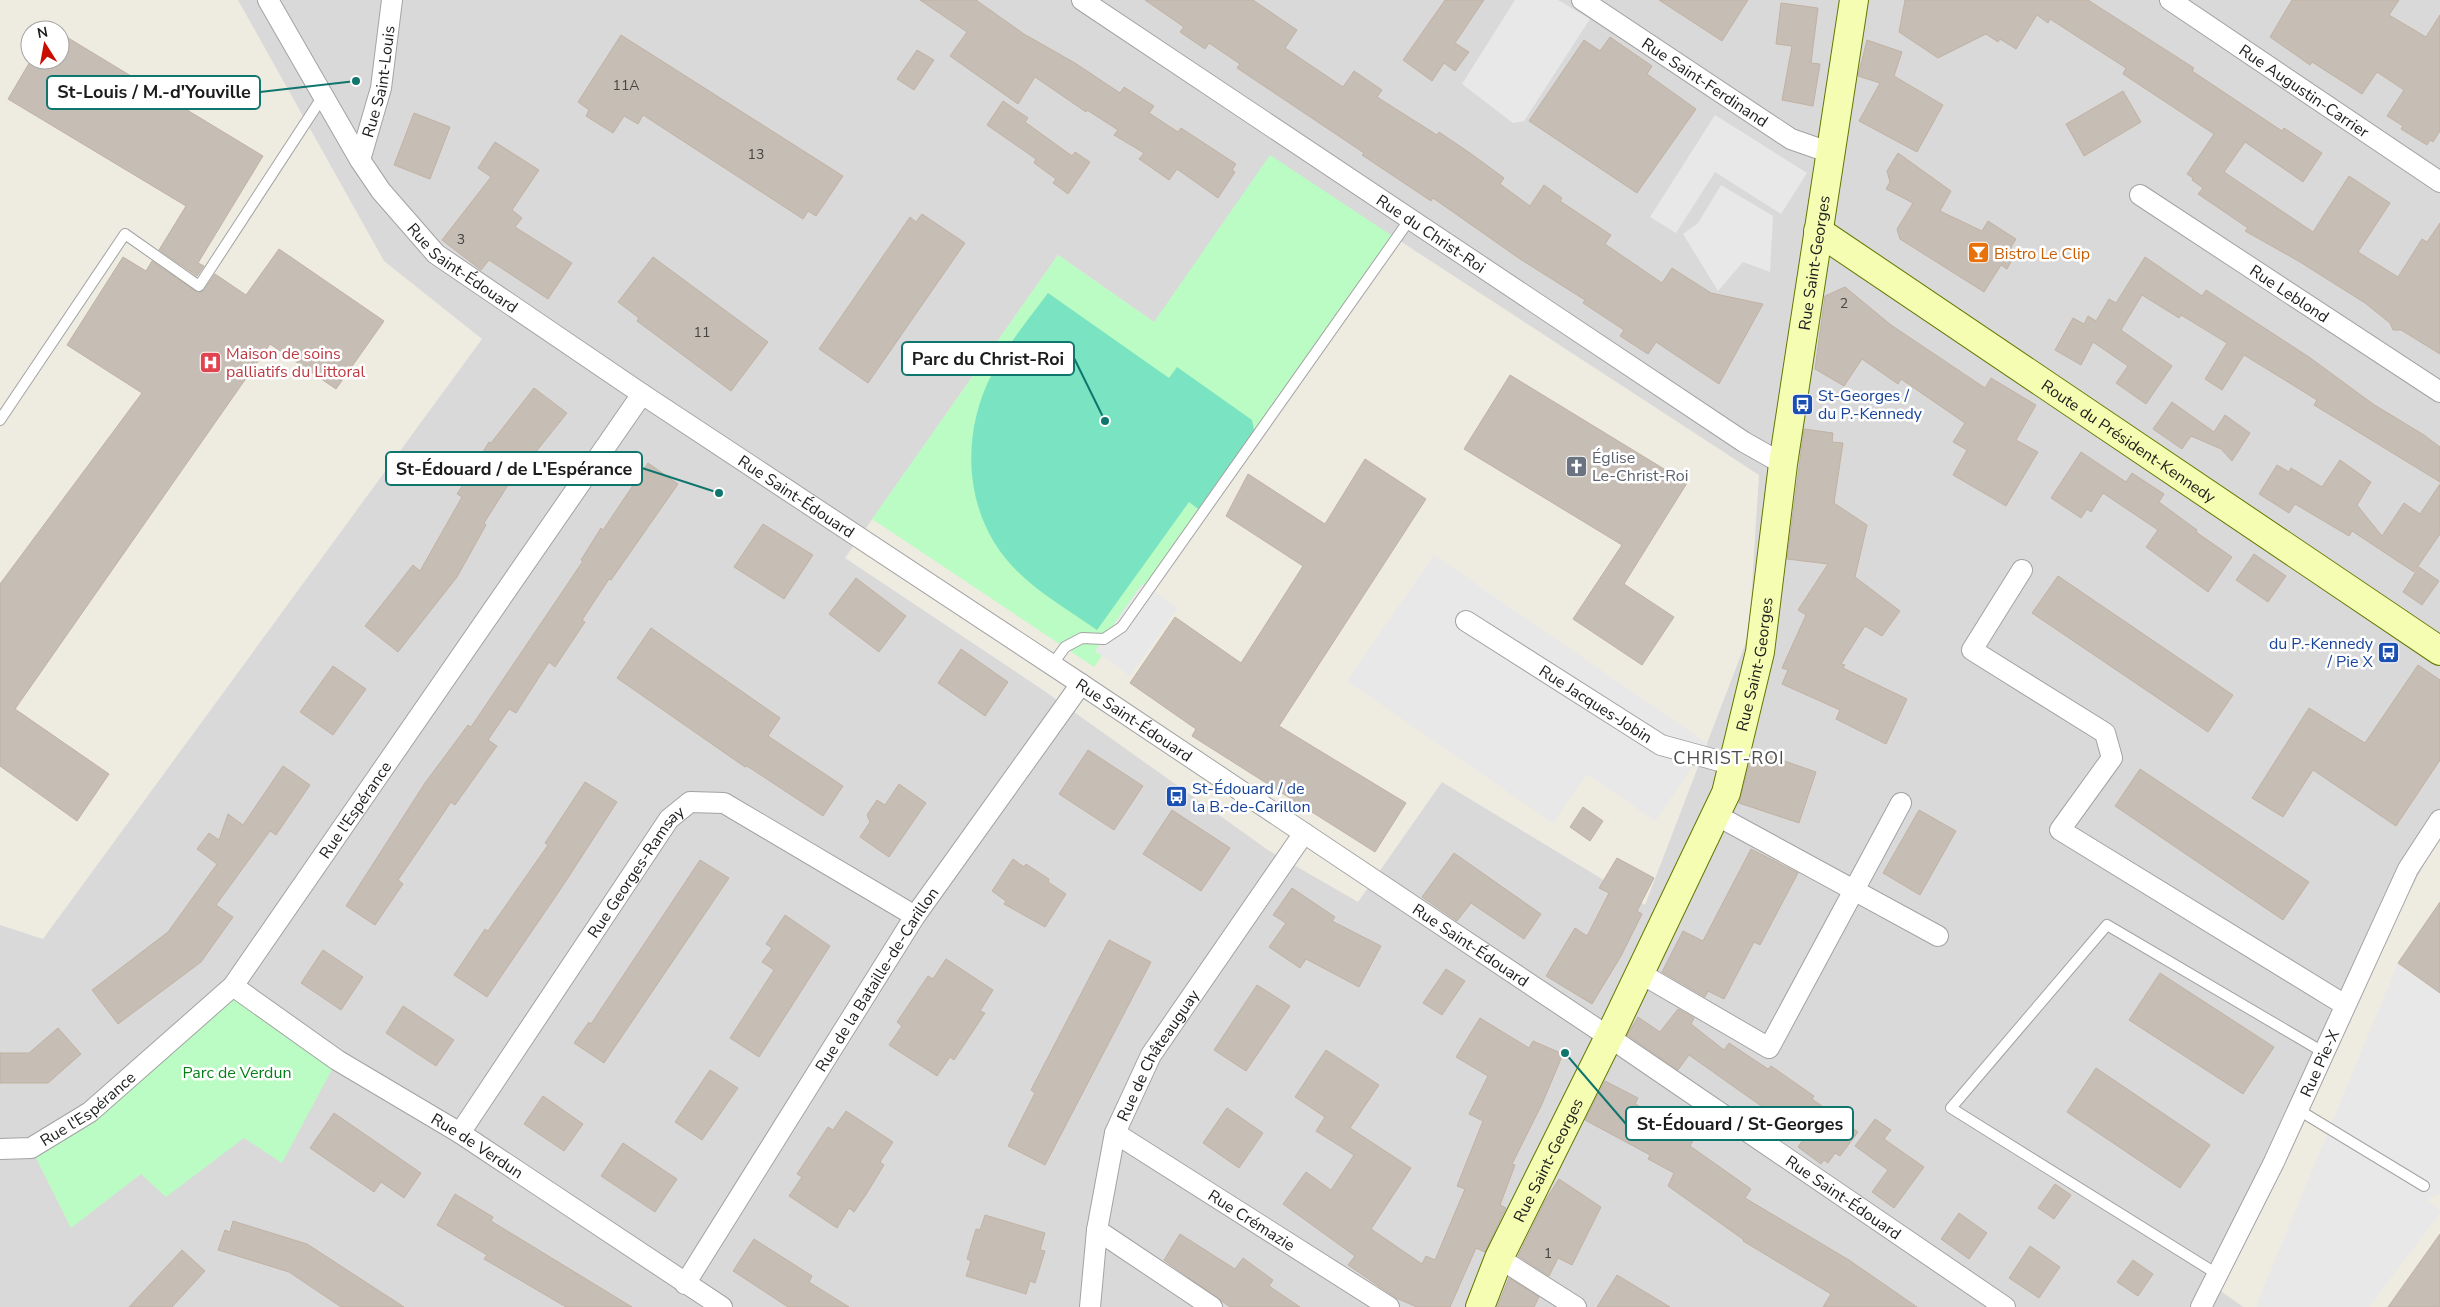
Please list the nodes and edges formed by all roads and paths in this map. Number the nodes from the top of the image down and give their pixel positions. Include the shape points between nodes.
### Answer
1 (268, 0) edge
2 (392, 0) edge
3 (1082, 0) edge
4 (1582, 0) edge
5 (1854, 0) edge
6 (2170, 0) edge
7 (323, 96) junction
8 (1831, 153) junction
9 (360, 160) junction
10 (2440, 182) edge
11 (2140, 195) dead end
12 (1410, 219) junction
13 (1818, 231) junction
14 (2440, 392) edge
15 (642, 394) junction
16 (0, 420) edge
17 (1782, 464) junction
18 (2022, 570) dead end
19 (1466, 621) dead end
20 (2440, 651) edge
21 (1052, 665) junction
22 (1081, 684) junction
23 (1734, 765) junction
24 (1901, 803) dead end
25 (1716, 815) junction
26 (2440, 820) edge
27 (1304, 833) junction
28 (1854, 890) junction
29 (916, 916) junction
30 (1938, 936) dead end
31 (1640, 973) junction
32 (233, 986) junction
33 (2345, 1005) junction
34 (1609, 1037) junction
35 (2323, 1052) junction
36 (2297, 1109) junction
37 (460, 1133) junction
38 (1115, 1133) junction
39 (0, 1149) edge
40 (2424, 1186) dead end
41 (1097, 1230) junction
42 (1499, 1258) junction
43 (2217, 1274) junction
44 (685, 1284) junction
45 (722, 1307) edge
46 (1090, 1307) edge
47 (1212, 1307) edge
48 (1389, 1307) edge
49 (1480, 1307) edge
50 (1576, 1307) edge
51 (2004, 1307) edge
52 (2200, 1307) edge

1 - 7 street, Rue Saint-Édouard
2 - 9 street, Rue Saint-Louis via 381,88
3 - 12 street, Rue du Christ-Roi
4 - 8 street, Rue Saint-Ferdinand via 1791,139
5 - 8 street, Rue Saint-Georges
6 - 10 street, Rue Augustin-Carrier
7 - 9 street, Rue Saint-Édouard
7 - 16 lane via 199,286 125,234
8 - 13 street, Rue Saint-Georges
9 - 15 street, Rue Saint-Édouard via 381,191 436,254
11 - 14 street, Rue Leblond
12 - 17 street, Rue du Christ-Roi via 1744,442
12 - 21 lane via 1122,627 1104,639 1082,638 1065,647
13 - 17 street, Rue Saint-Georges
13 - 20 street, Route du Président-Kennedy
15 - 21 street, Rue Saint-Édouard
15 - 32 street, Rue l'Espérance
17 - 23 street, Rue Saint-Georges via 1760,652
18 - 33 street via 1972,650 2105,733 2112,758 2060,830
19 - 23 street, Rue Jacques-Jobin via 1661,745
21 - 22 street, Rue Saint-Édouard
22 - 27 street, Rue Saint-Édouard
22 - 29 street, Rue de la Bataille-de-Carillon
23 - 25 street, Rue Saint-Georges
24 - 28 street
25 - 28 street
25 - 31 street, Rue Saint-Georges
26 - 33 street, Rue Pie-X via 2408,869
27 - 34 street, Rue Saint-Édouard
27 - 38 street, Rue de Châteauguay via 1151,1055
28 - 30 street
28 - 31 street via 1769,1048
29 - 37 street, Rue Georges-Ramsay via 724,803 690,802 669,819
29 - 44 street, Rue de la Bataille-de-Carillon
31 - 34 street, Rue Saint-Georges
32 - 37 street, Rue de Verdun via 337,1060
32 - 39 street, Rue l'Espérance via 90,1112 30,1148
33 - 35 street, Rue Pie-X
34 - 42 street, Rue Saint-Georges
34 - 51 street, Rue Saint-Édouard
35 - 36 street, Rue Pie-X
35 - 43 lane via 2107,925 1952,1108
36 - 40 lane
36 - 43 street, Rue Pie-X
37 - 44 street, Rue de Verdun
38 - 41 street, Rue de Châteauguay
38 - 48 street, Rue Crémazie
41 - 46 street, Rue de Châteauguay
41 - 47 street
42 - 49 street, Rue Saint-Georges
42 - 50 street
43 - 52 street, Rue Pie-X
44 - 45 street, Rue de Verdun

